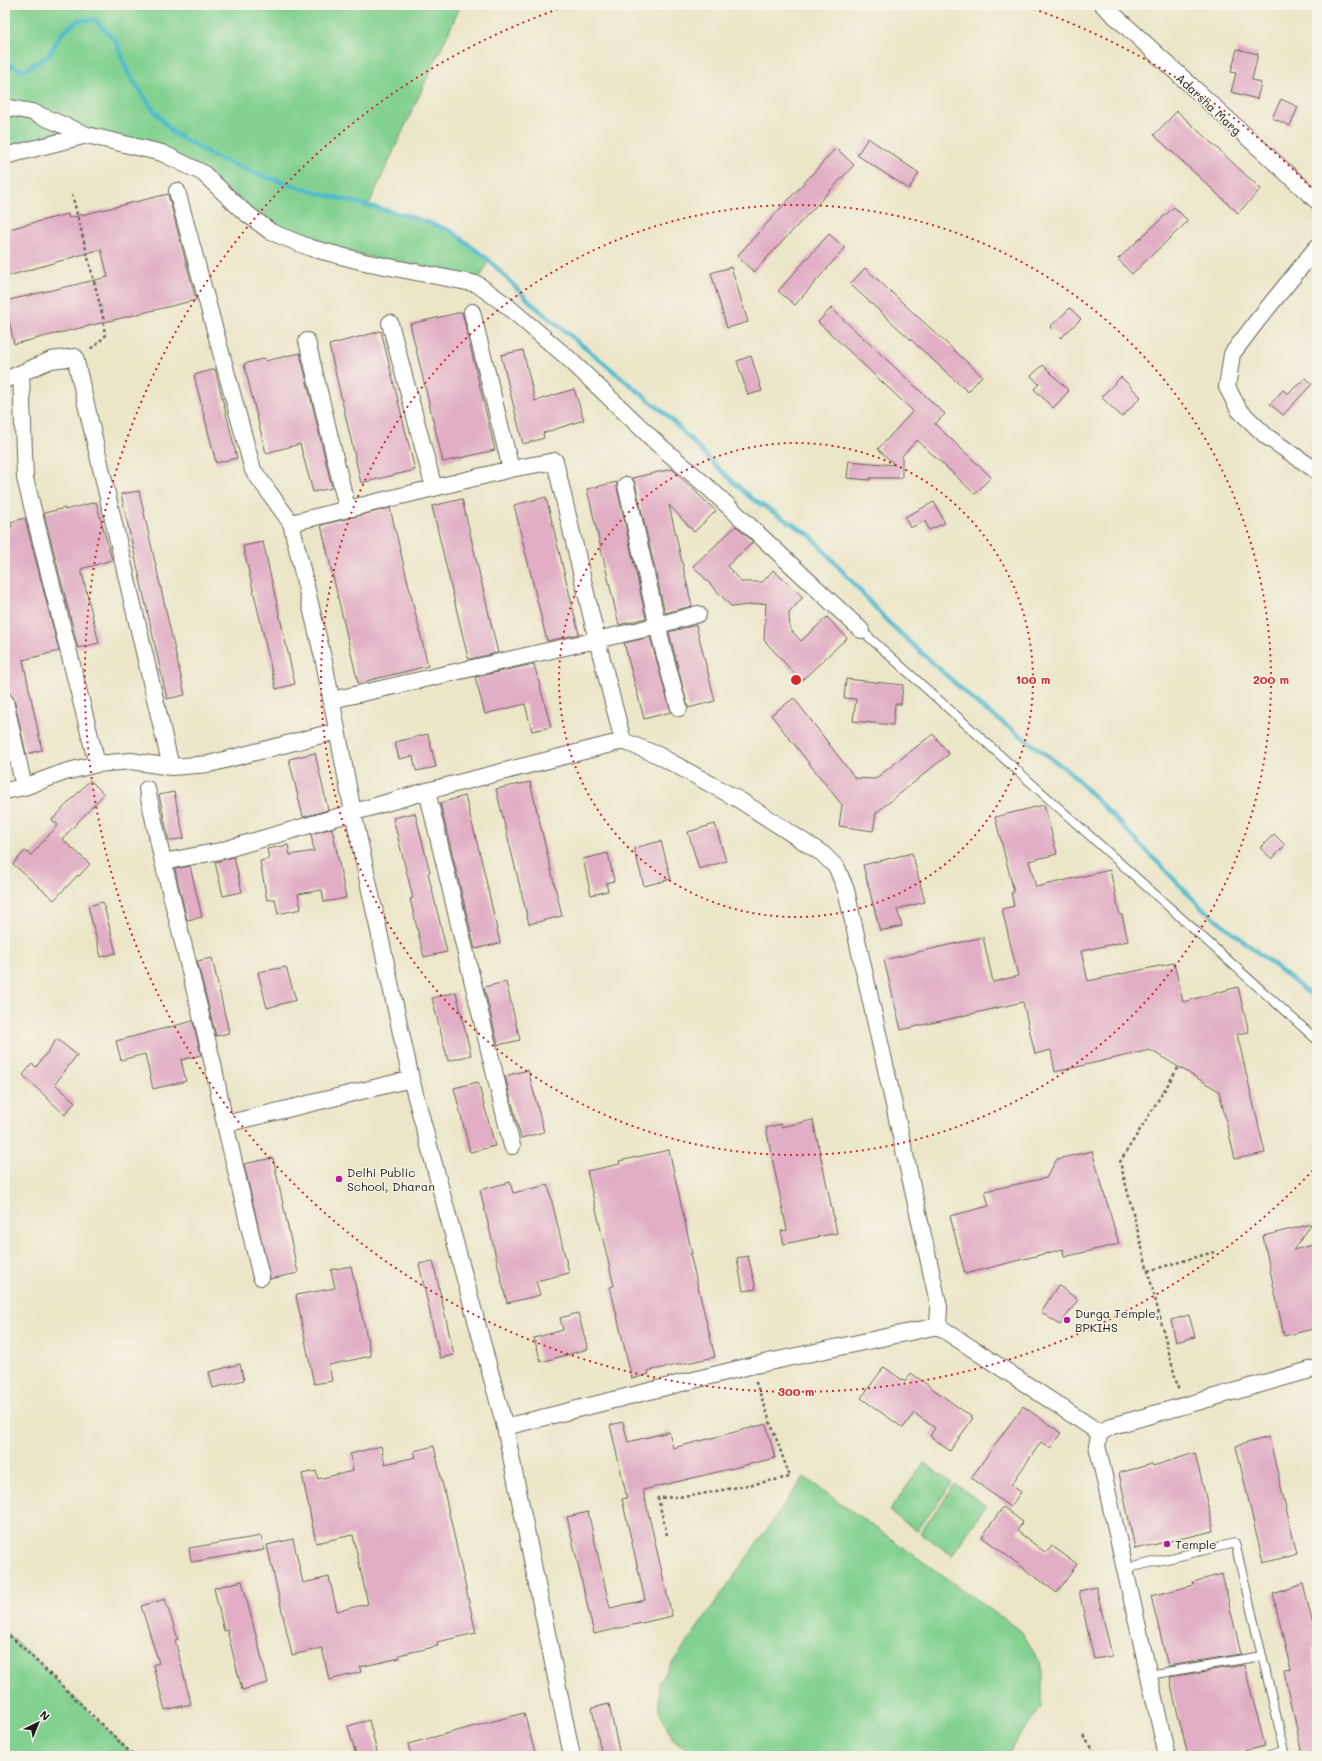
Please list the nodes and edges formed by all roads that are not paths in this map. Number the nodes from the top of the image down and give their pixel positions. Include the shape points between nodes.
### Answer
1 (1103, 5) edge
2 (5, 107) edge
3 (87, 135) junction
4 (5, 156) edge
5 (177, 191) dead end
6 (1317, 201) edge
7 (1317, 247) edge
8 (472, 312) dead end
9 (390, 323) dead end
10 (307, 341) dead end
11 (21, 374) junction
12 (5, 380) edge
13 (511, 469) junction
14 (1317, 472) edge
15 (626, 485) dead end
16 (434, 488) junction
17 (347, 508) junction
18 (290, 523) junction
19 (698, 614) dead end
20 (658, 624) junction
21 (861, 630) joint
22 (597, 640) junction
23 (332, 700) junction
24 (5, 701) edge
25 (679, 708) dead end
26 (338, 731) junction
27 (623, 742) junction
28 (97, 764) junction
29 (171, 767) junction
30 (24, 787) junction
31 (147, 789) dead end
32 (5, 791) edge
33 (427, 791) junction
34 (353, 812) junction
35 (163, 862) junction
36 (1317, 1040) edge
37 (412, 1079) junction
38 (225, 1124) junction
39 (512, 1146) dead end
40 (261, 1277) dead end
41 (938, 1326) junction
42 (1317, 1368) edge
43 (505, 1427) junction
44 (1100, 1433) junction
45 (1124, 1569) junction
46 (1262, 1656) junction
47 (1148, 1675) junction
48 (572, 1756) edge
49 (1167, 1756) edge
50 (1269, 1756) edge

1 - 6 street, Adarsha Marg
2 - 3 street via 32,112
3 - 4 street
3 - 21 street via 162,153 203,172 242,210 271,232 311,248 372,264 477,284 506,305 568,358
5 - 18 street via 253,470
7 - 14 street via 1232,354 1227,387 1238,410 1266,436
8 - 13 street
9 - 16 street
10 - 17 street
11 - 12 street
11 - 28 street via 25,478
11 - 29 street via 51,360 75,357
13 - 16 street
13 - 22 street via 555,461
15 - 20 street
16 - 17 street
17 - 18 street
18 - 23 street
19 - 20 street
20 - 22 street
20 - 25 street
21 - 36 lane
22 - 23 street
22 - 27 street
23 - 26 street
24 - 30 street
26 - 29 street via 209,764
26 - 34 street
27 - 33 street
27 - 41 street via 658,755 741,801 823,854 837,868 846,890 939,1307
28 - 29 street via 131,761
28 - 30 street
30 - 32 street
31 - 35 street
33 - 34 street
33 - 39 street
34 - 35 street via 220,851
34 - 37 street
35 - 38 street via 213,1064
37 - 38 street
37 - 43 street
38 - 40 street
41 - 43 street via 750,1366
41 - 44 street
42 - 44 street via 1112,1426
43 - 48 street
44 - 45 street via 1097,1445
45 - 46 lane via 1235,1543
45 - 47 street
46 - 47 lane
46 - 50 lane via 1284,1752
47 - 49 street

